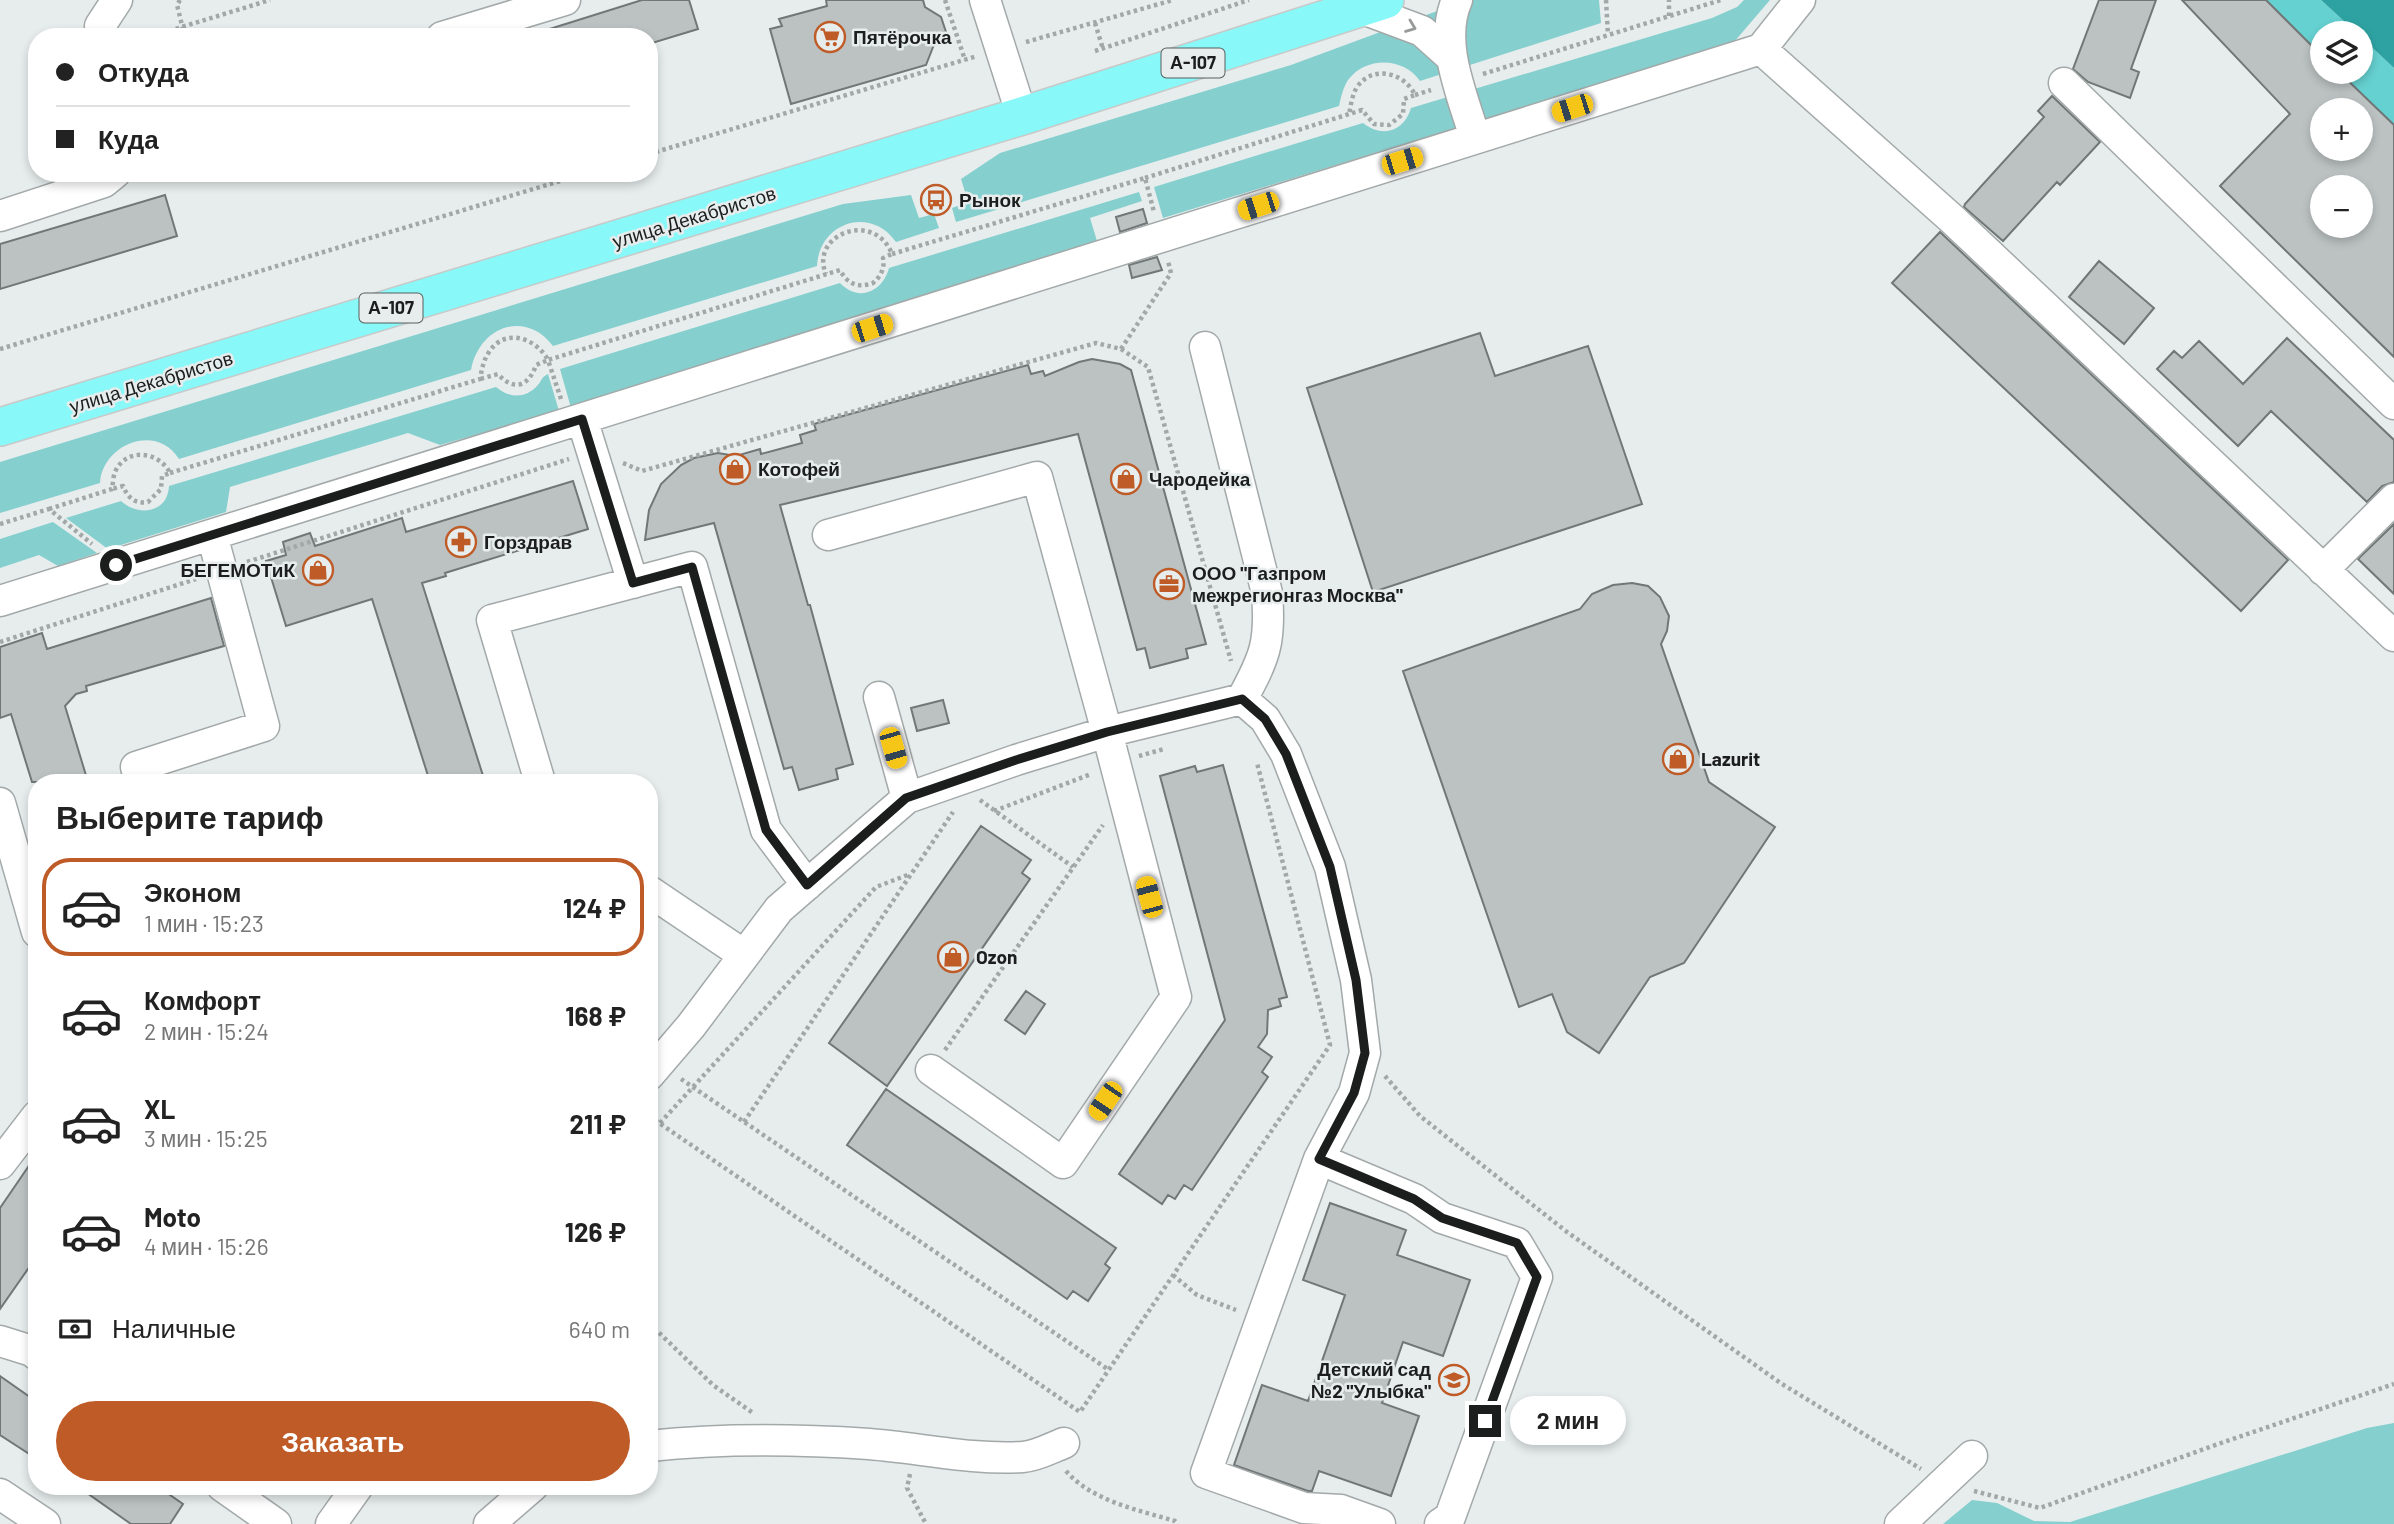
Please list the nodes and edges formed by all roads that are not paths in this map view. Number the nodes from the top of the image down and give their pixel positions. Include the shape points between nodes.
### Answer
1 (117, 0) edge
2 (565, 0) edge
3 (985, 0) edge
4 (1457, 0) edge
5 (1800, 0) edge
6 (1374, 4) edge
7 (100, 28) edge
8 (472, 28) edge
9 (1761, 49) junction
10 (1455, 69) junction
11 (2064, 83) dead end
12 (1023, 116) junction
13 (1475, 138) junction
14 (104, 182) edge
15 (0, 216) edge
16 (1205, 347) dead end
17 (2394, 404) edge
18 (573, 414) junction
19 (0, 427) edge
20 (2394, 499) edge
21 (212, 535) junction
22 (828, 535) dead end
23 (2323, 570) junction
24 (633, 583) junction
25 (0, 601) edge
26 (2394, 636) edge
27 (879, 697) dead end
28 (1242, 699) junction
29 (1107, 732) junction
30 (138, 774) edge
31 (538, 774) edge
32 (906, 798) junction
33 (0, 803) edge
34 (807, 885) junction
35 (658, 897) edge
36 (28, 901) edge
37 (744, 955) junction
38 (658, 1064) edge
39 (931, 1070) road end
40 (28, 1128) edge
41 (1319, 1159) junction
42 (0, 1164) edge
43 (0, 1341) edge
44 (28, 1347) edge
45 (658, 1445) edge
46 (1055, 1446) road end
47 (1972, 1455) dead end
48 (0, 1494) edge
49 (235, 1495) edge
50 (352, 1495) edge
51 (523, 1495) edge
52 (45, 1524) edge
53 (276, 1524) edge
54 (331, 1524) edge
55 (489, 1524) edge
56 (1380, 1524) edge
57 (1440, 1524) edge
58 (1900, 1524) edge

1 - 7 street
2 - 8 street
3 - 12 street
4 - 10 street via 1451,13
5 - 9 street
6 -> 10 street via 1422,31
6 - 12 main road, улица Декабристов / А-107
9 - 13 street
9 - 23 street via 1952,219
10 - 13 street
11 - 17 street
12 - 19 main road, улица Декабристов / А-107
13 - 18 street via 1158,228
14 - 15 street
16 - 28 street via 1270,625 1265,650
18 - 21 street
18 - 24 street via 592,451
20 - 23 street
21 - 25 street
21 - 30 street via 264,726 136,767
22 - 29 street via 1037,477
23 - 26 street
24 - 31 street via 492,620
24 - 34 street via 692,567 766,830
27 - 32 street
28 - 29 street
28 - 41 street via 1265,719 1286,754 1330,867 1356,980 1365,1053 1354,1093
29 - 32 street
29 - 39 street via 1176,997 1063,1163
32 - 34 street
33 - 36 street
34 - 37 street via 779,909
35 - 37 street
37 - 38 street
40 - 42 street
41 - 56 street via 1206,1473 1304,1508 1341,1510
41 - 57 street via 1414,1199 1442,1218 1517,1243 1537,1277 1450,1517
43 - 44 street
45 - 46 street via 790,1439 1026,1457
47 - 58 street
48 - 52 street
49 - 53 street
50 - 54 street
51 - 55 street

